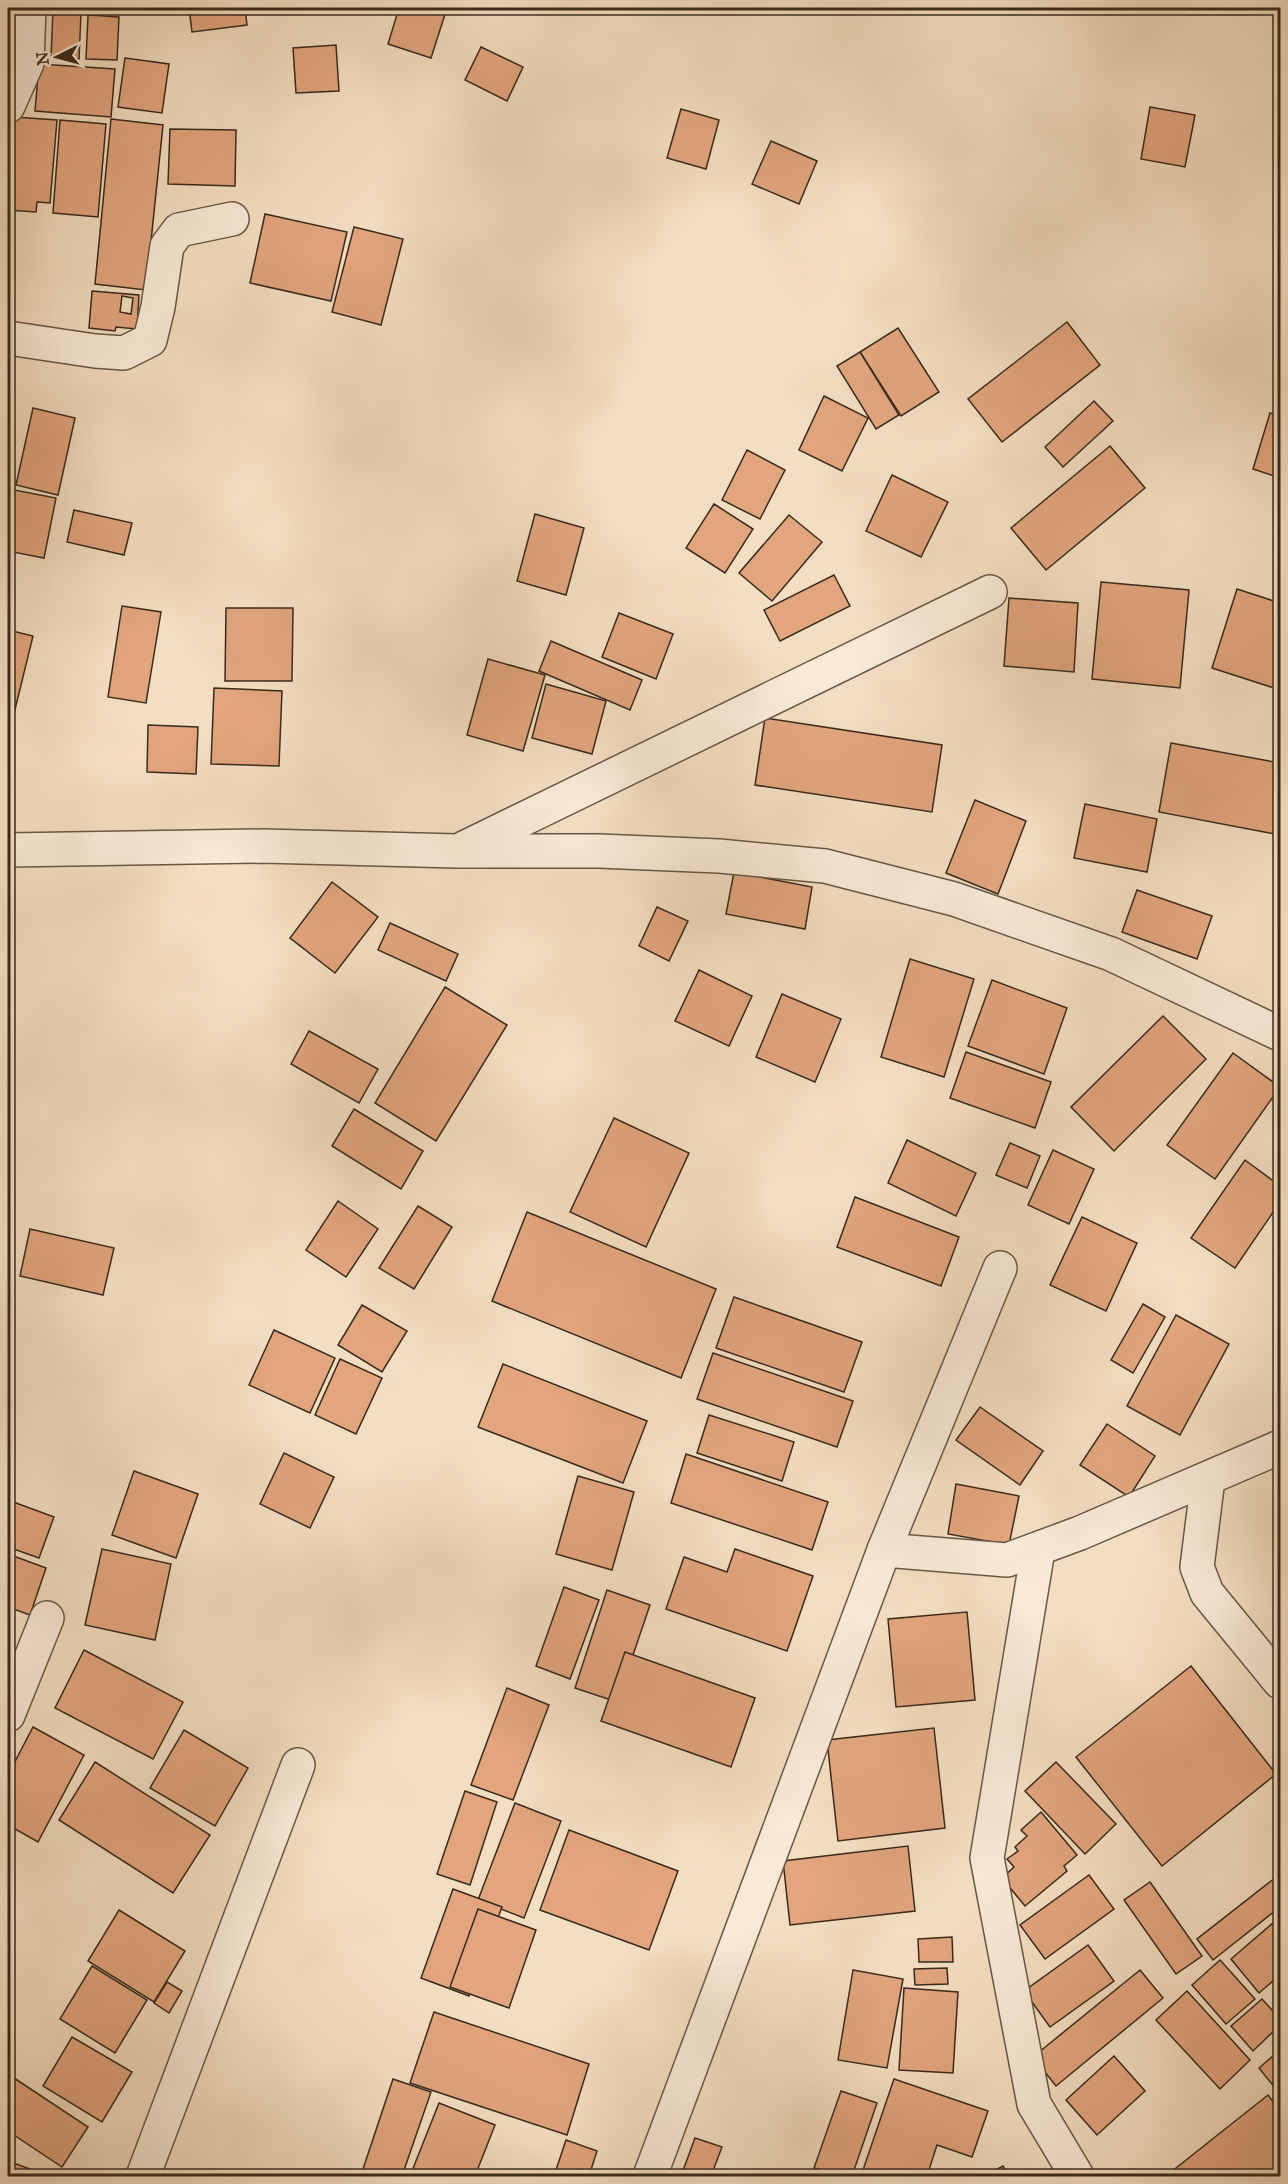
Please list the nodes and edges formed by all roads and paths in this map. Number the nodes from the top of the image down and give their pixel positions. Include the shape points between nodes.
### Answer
1 (29, 8) edge
2 (8, 106) edge
3 (232, 219) dead end
4 (8, 338) edge
5 (990, 592) dead end
6 (8, 850) edge
7 (457, 851) junction
8 (1281, 1034) edge
9 (1000, 1268) dead end
10 (1281, 1447) edge
11 (1208, 1479) junction
12 (884, 1550) junction
13 (1038, 1550) junction
14 (47, 1618) dead end
15 (1281, 1682) edge
16 (8, 1715) edge
17 (298, 1765) dead end
18 (143, 2176) edge
19 (650, 2176) edge
20 (1077, 2176) edge

1 - 2 street via 27,63
3 - 4 street via 179,230 168,246 150,340 124,353
5 - 7 street
6 - 7 street via 263,846
7 - 8 street via 708,855 825,866 954,899 1112,954
9 - 12 street
10 - 11 street
11 - 13 street
11 - 15 street via 1197,1568 1207,1593
12 - 13 street via 1007,1560
12 - 19 street
13 - 20 street via 987,1858 1034,2104
14 - 16 street
17 - 18 street

